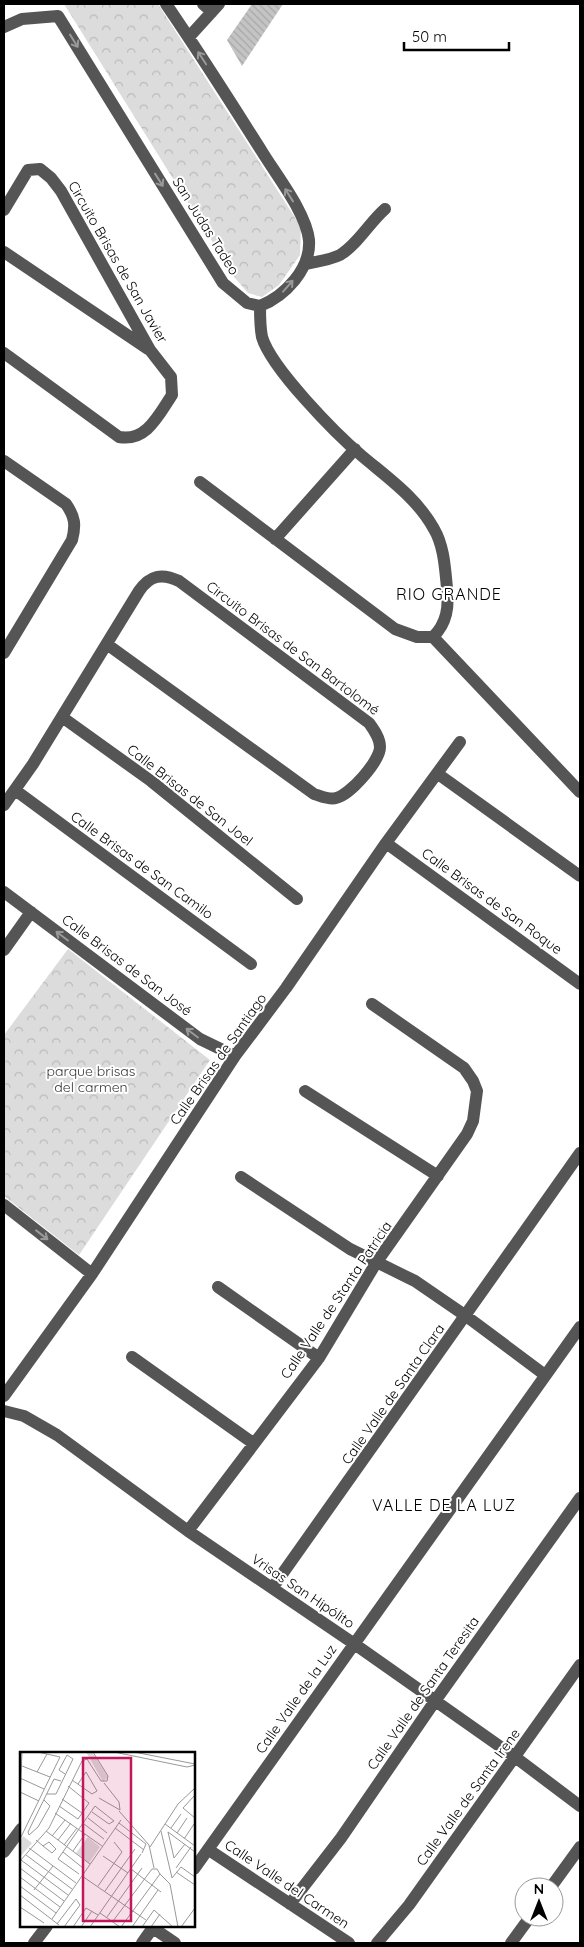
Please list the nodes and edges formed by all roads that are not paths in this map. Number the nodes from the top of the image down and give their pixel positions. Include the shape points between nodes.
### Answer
1 (53, 4) edge
2 (166, 4) edge
3 (212, 7) edge
4 (58, 16) junction
5 (4, 27) edge
6 (189, 37) junction
7 (385, 209) dead end
8 (4, 210) edge
9 (4, 252) edge
10 (305, 264) junction
11 (260, 306) junction
12 (150, 350) junction
13 (4, 353) edge
14 (355, 449) junction
15 (4, 461) edge
16 (200, 482) dead end
17 (275, 539) junction
18 (433, 637) junction
19 (108, 645) junction
20 (4, 653) edge
21 (62, 717) junction
22 (460, 742) dead end
23 (438, 774) junction
24 (15, 790) junction
25 (580, 792) edge
26 (4, 805) edge
27 (386, 843) junction
28 (580, 876) edge
29 (4, 892) edge
30 (297, 899) dead end
31 (31, 912) junction
32 (4, 950) edge
33 (250, 964) dead end
34 (580, 984) edge
35 (372, 1004) dead end
36 (235, 1056) junction
37 (305, 1091) dead end
38 (580, 1153) edge
39 (438, 1176) junction
40 (241, 1177) dead end
41 (4, 1205) edge
42 (376, 1263) junction
43 (92, 1274) junction
44 (218, 1288) dead end
45 (466, 1316) junction
46 (580, 1328) edge
47 (132, 1357) dead end
48 (319, 1358) junction
49 (545, 1375) junction
50 (4, 1396) edge
51 (4, 1411) edge
52 (253, 1443) junction
53 (580, 1498) edge
54 (188, 1531) junction
55 (273, 1587) junction
56 (353, 1643) junction
57 (580, 1665) edge
58 (435, 1702) junction
59 (515, 1757) junction
60 (580, 1806) edge
61 (20, 1830) edge
62 (580, 1847) edge
63 (209, 1850) junction
64 (4, 1852) edge
65 (195, 1868) edge
66 (559, 1877) edge
67 (290, 1904) junction
68 (46, 1927) edge
69 (154, 1927) edge
70 (523, 1927) edge
71 (34, 1943) edge
72 (142, 1943) edge
73 (175, 1943) edge
74 (349, 1943) edge
75 (377, 1943) edge
76 (511, 1943) edge

1 - 4 street, San Judas Tadeo
2 - 6 street
3 - 6 street
4 - 5 street via 22,19
4 -> 11 street, San Judas Tadeo via 223,283 247,303
10 -> 6 street via 309,239 300,214
7 - 10 street via 338,256
8 - 12 street, Circuito Brisas de San Javier via 28,170 40,169 51,178
9 - 12 street
11 -> 10 street via 281,294
11 - 14 street via 262,337 275,363 320,416
12 - 13 street, Circuito Brisas de San Javier via 171,376 172,396 143,433 130,439 106,430
14 - 17 street
14 - 18 street via 415,502 435,530 442,550 448,595 443,627
15 - 20 street via 66,504 74,514 75,523 72,540
16 - 17 street
17 - 18 street via 395,629 417,637
18 - 25 street
19 - 19 street, Circuito Brisas de San Bartolomé via 145,583 150,578 161,576 174,578 369,723 381,745 376,761 355,785 337,798 314,794
19 - 21 street, Circuito Brisas de San Bartolomé
21 - 24 street, Circuito Brisas de San Bartolomé
21 - 30 street, Calle Brisas de San Joel via 151,780
22 - 23 street, Calle Brisas de Santiago
23 - 27 street, Calle Brisas de Santiago
23 - 28 street
24 - 26 street, Circuito Brisas de San Bartolomé
24 - 33 street, Calle Brisas de San Camilo
27 - 34 street, Calle Brisas de San Roque
27 - 36 street, Calle Brisas de Santiago
29 - 31 street, Calle Brisas de San José
31 - 32 street
36 -> 31 street, Calle Brisas de San José via 200,1039
35 - 39 street, Calle Valle de Stanta Patricia via 464,1068 477,1091 477,1103 467,1134
36 - 43 street, Calle Brisas de Santiago
37 - 39 street
38 - 45 street, Calle Valle de Santa Clara
39 - 42 street, Calle Valle de Stanta Patricia
40 - 42 street
41 -> 43 street
42 - 45 street via 415,1281
42 - 48 street, Calle Valle de Stanta Patricia
43 - 50 street, Calle Brisas de Santiago
44 - 48 street
45 - 49 street
45 - 55 street, Calle Valle de Santa Clara
46 - 49 street, Calle Valle de la Luz
47 - 52 street
48 - 52 street, Calle Valle de Stanta Patricia
49 - 56 street, Calle Valle de la Luz
51 - 54 street, Vrisas San Hipólito via 24,1416 57,1435
52 - 54 street, Calle Valle de Stanta Patricia
53 - 58 street, Calle Valle de Santa Teresita
54 - 55 street, Vrisas San Hipólito
55 - 56 street, Vrisas San Hipólito
56 - 58 street, Vrisas San Hipólito
56 - 63 street, Calle Valle de la Luz
57 - 59 street, Calle Valle de Santa Irene
58 - 59 street, Vrisas San Hipólito
58 - 67 street, Calle Valle de Santa Teresita via 341,1838
59 - 60 street, Vrisas San Hipólito
59 - 75 street, Calle Valle de Santa Irene via 409,1905
61 - 64 street
62 - 66 street
63 - 65 street, Calle Valle de la Luz
63 - 67 street, Calle Valle del Carmen
67 - 74 street, Calle Valle del Carmen
68 - 71 street
69 - 72 street
69 - 73 street
70 - 76 street

